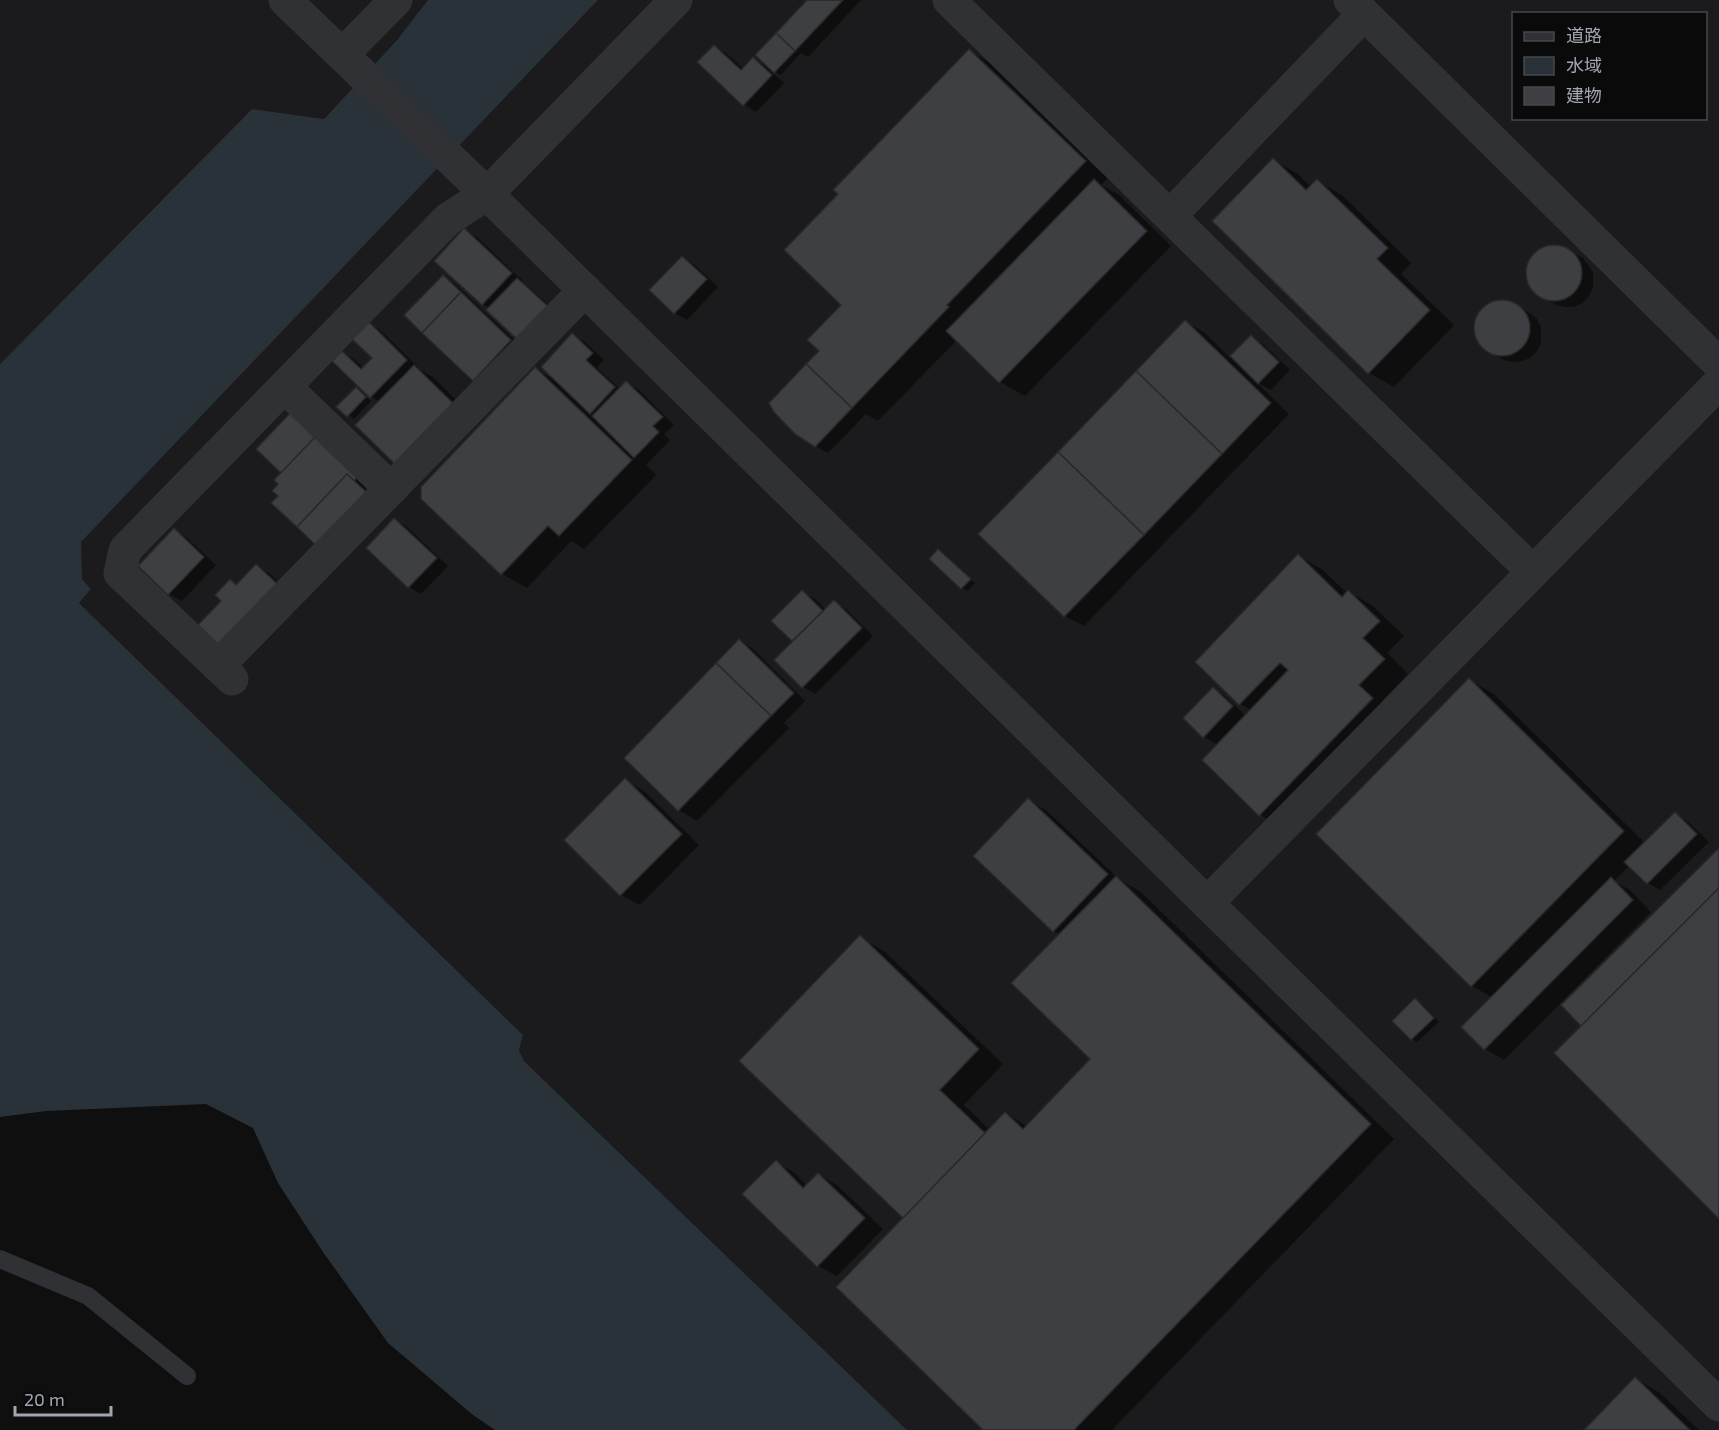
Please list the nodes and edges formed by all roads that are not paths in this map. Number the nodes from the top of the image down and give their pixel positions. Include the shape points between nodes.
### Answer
1 (285, 0) edge
2 (396, 0) edge
3 (676, 0) edge
4 (949, 0) edge
5 (1357, 7) edge
6 (348, 62) junction
7 (476, 184) junction
8 (1170, 216) junction
9 (585, 290) junction
10 (1719, 364) edge
11 (1719, 383) edge
12 (285, 387) junction
13 (391, 489) junction
14 (1533, 572) junction
15 (1207, 903) junction
16 (0, 1259) edge
17 (187, 1376) dead end
18 (1719, 1404) edge

1 - 6 street
2 - 6 street
3 - 7 street
4 - 8 street
5 - 8 street
5 - 10 street
6 - 7 street
7 - 9 street
7 - 12 street via 448,219
8 - 14 street
9 - 13 street
9 - 15 street
11 - 14 street
12 - 13 street
12 - 13 street via 124,550 120,573 225,673
14 - 15 street
15 - 18 street
16 - 17 lane via 88,1296

